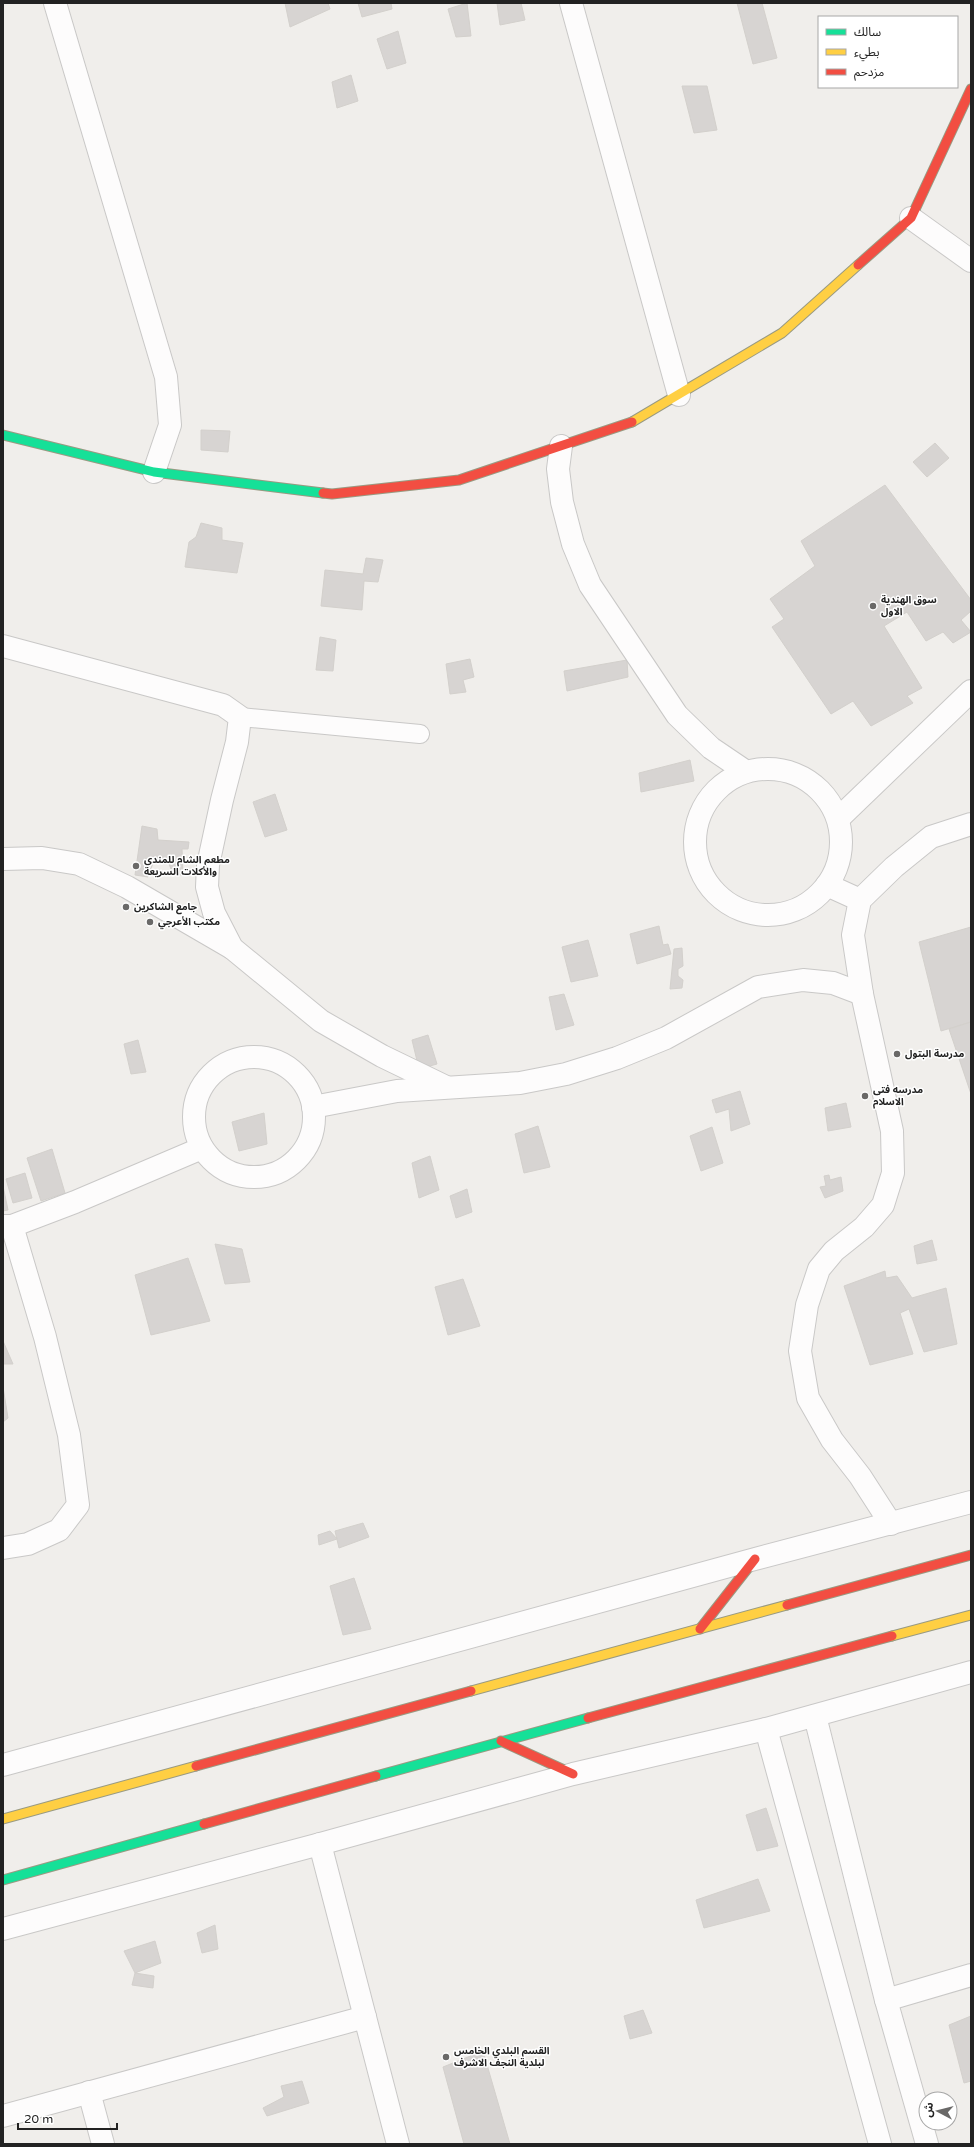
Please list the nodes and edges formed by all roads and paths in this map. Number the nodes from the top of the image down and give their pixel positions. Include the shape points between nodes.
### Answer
1 (55, 3) edge
2 (571, 3) edge
3 (971, 89) edge
4 (911, 218) junction
5 (971, 261) edge
6 (679, 395) junction
7 (3, 435) edge
8 (561, 446) junction
9 (154, 472) junction
10 (3, 646) edge
11 (971, 691) edge
12 (240, 716) junction
13 (420, 734) dead end
14 (745, 771) junction
15 (839, 818) junction
16 (971, 824) edge
17 (3, 858) edge
18 (827, 885) junction
19 (860, 900) junction
20 (232, 948) junction
21 (862, 994) junction
22 (446, 1087) junction
23 (313, 1107) junction
24 (202, 1148) junction
25 (8, 1226) edge
26 (971, 1502) edge
27 (892, 1524) junction
28 (3, 1548) edge
29 (971, 1555) edge
30 (755, 1559) junction
31 (971, 1615) edge
32 (700, 1629) junction
33 (971, 1672) edge
34 (815, 1716) junction
35 (766, 1729) junction
36 (500, 1741) junction
37 (3, 1765) edge
38 (573, 1774) junction
39 (3, 1819) edge
40 (320, 1844) junction
41 (3, 1880) edge
42 (3, 1928) edge
43 (971, 1975) edge
44 (886, 2000) junction
45 (365, 2018) junction
46 (89, 2092) junction
47 (3, 2116) edge
48 (103, 2144) edge
49 (398, 2144) edge
50 (880, 2144) edge
51 (928, 2144) edge

1 - 9 street via 166,377 170,425
2 - 6 street
3 - 4 main road
4 - 5 street
4 - 6 main road via 782,333
6 - 8 main road via 636,421
7 - 9 main road
8 - 9 main road via 459,480 332,494
8 - 14 street via 558,469 562,502 573,544 590,585 677,715 711,748
10 - 12 street via 223,705
11 - 15 street
12 - 13 lane
12 - 20 street via 237,742 208,865 207,887 214,914
14 - 15 street via 774,767 802,775 824,793
14 - 18 street via 720,785 702,808 695,836 698,865 712,890 735,908 763,916 792,912 817,898
15 - 18 street via 842,847 835,875
16 - 19 street via 931,838 894,867
17 - 20 street via 42,858 79,864 127,887
18 - 19 street
19 - 21 street via 853,935
20 - 22 street via 322,1021 382,1056
21 - 22 street via 833,983 803,980 758,987 666,1038 617,1058 566,1074 520,1083
21 - 27 street via 892,1131 893,1174 883,1205 864,1227 834,1251 819,1269 807,1305 800,1351 808,1398 832,1440
22 - 23 street via 397,1091
23 - 24 street via 312,1131 303,1152 285,1168 263,1176 240,1175 218,1166
23 - 24 street via 305,1085 289,1067 268,1058 244,1057 222,1065 205,1081 195,1102 194,1126
24 - 25 street via 75,1202
25 - 28 street via 45,1336 69,1435 78,1505 59,1530 28,1544
26 - 27 street
27 - 30 street
29 - 32 main road
30 - 32 main road
30 - 37 street
31 - 36 main road
32 - 39 main road
33 - 34 street
34 - 35 street
34 - 44 street
35 - 38 street
35 - 50 street
36 - 38 main road
36 - 41 main road
38 - 40 street
40 - 42 street
40 - 45 street
43 - 44 street
44 - 51 street
45 - 46 street
45 - 49 street
46 - 47 street
46 - 48 street

